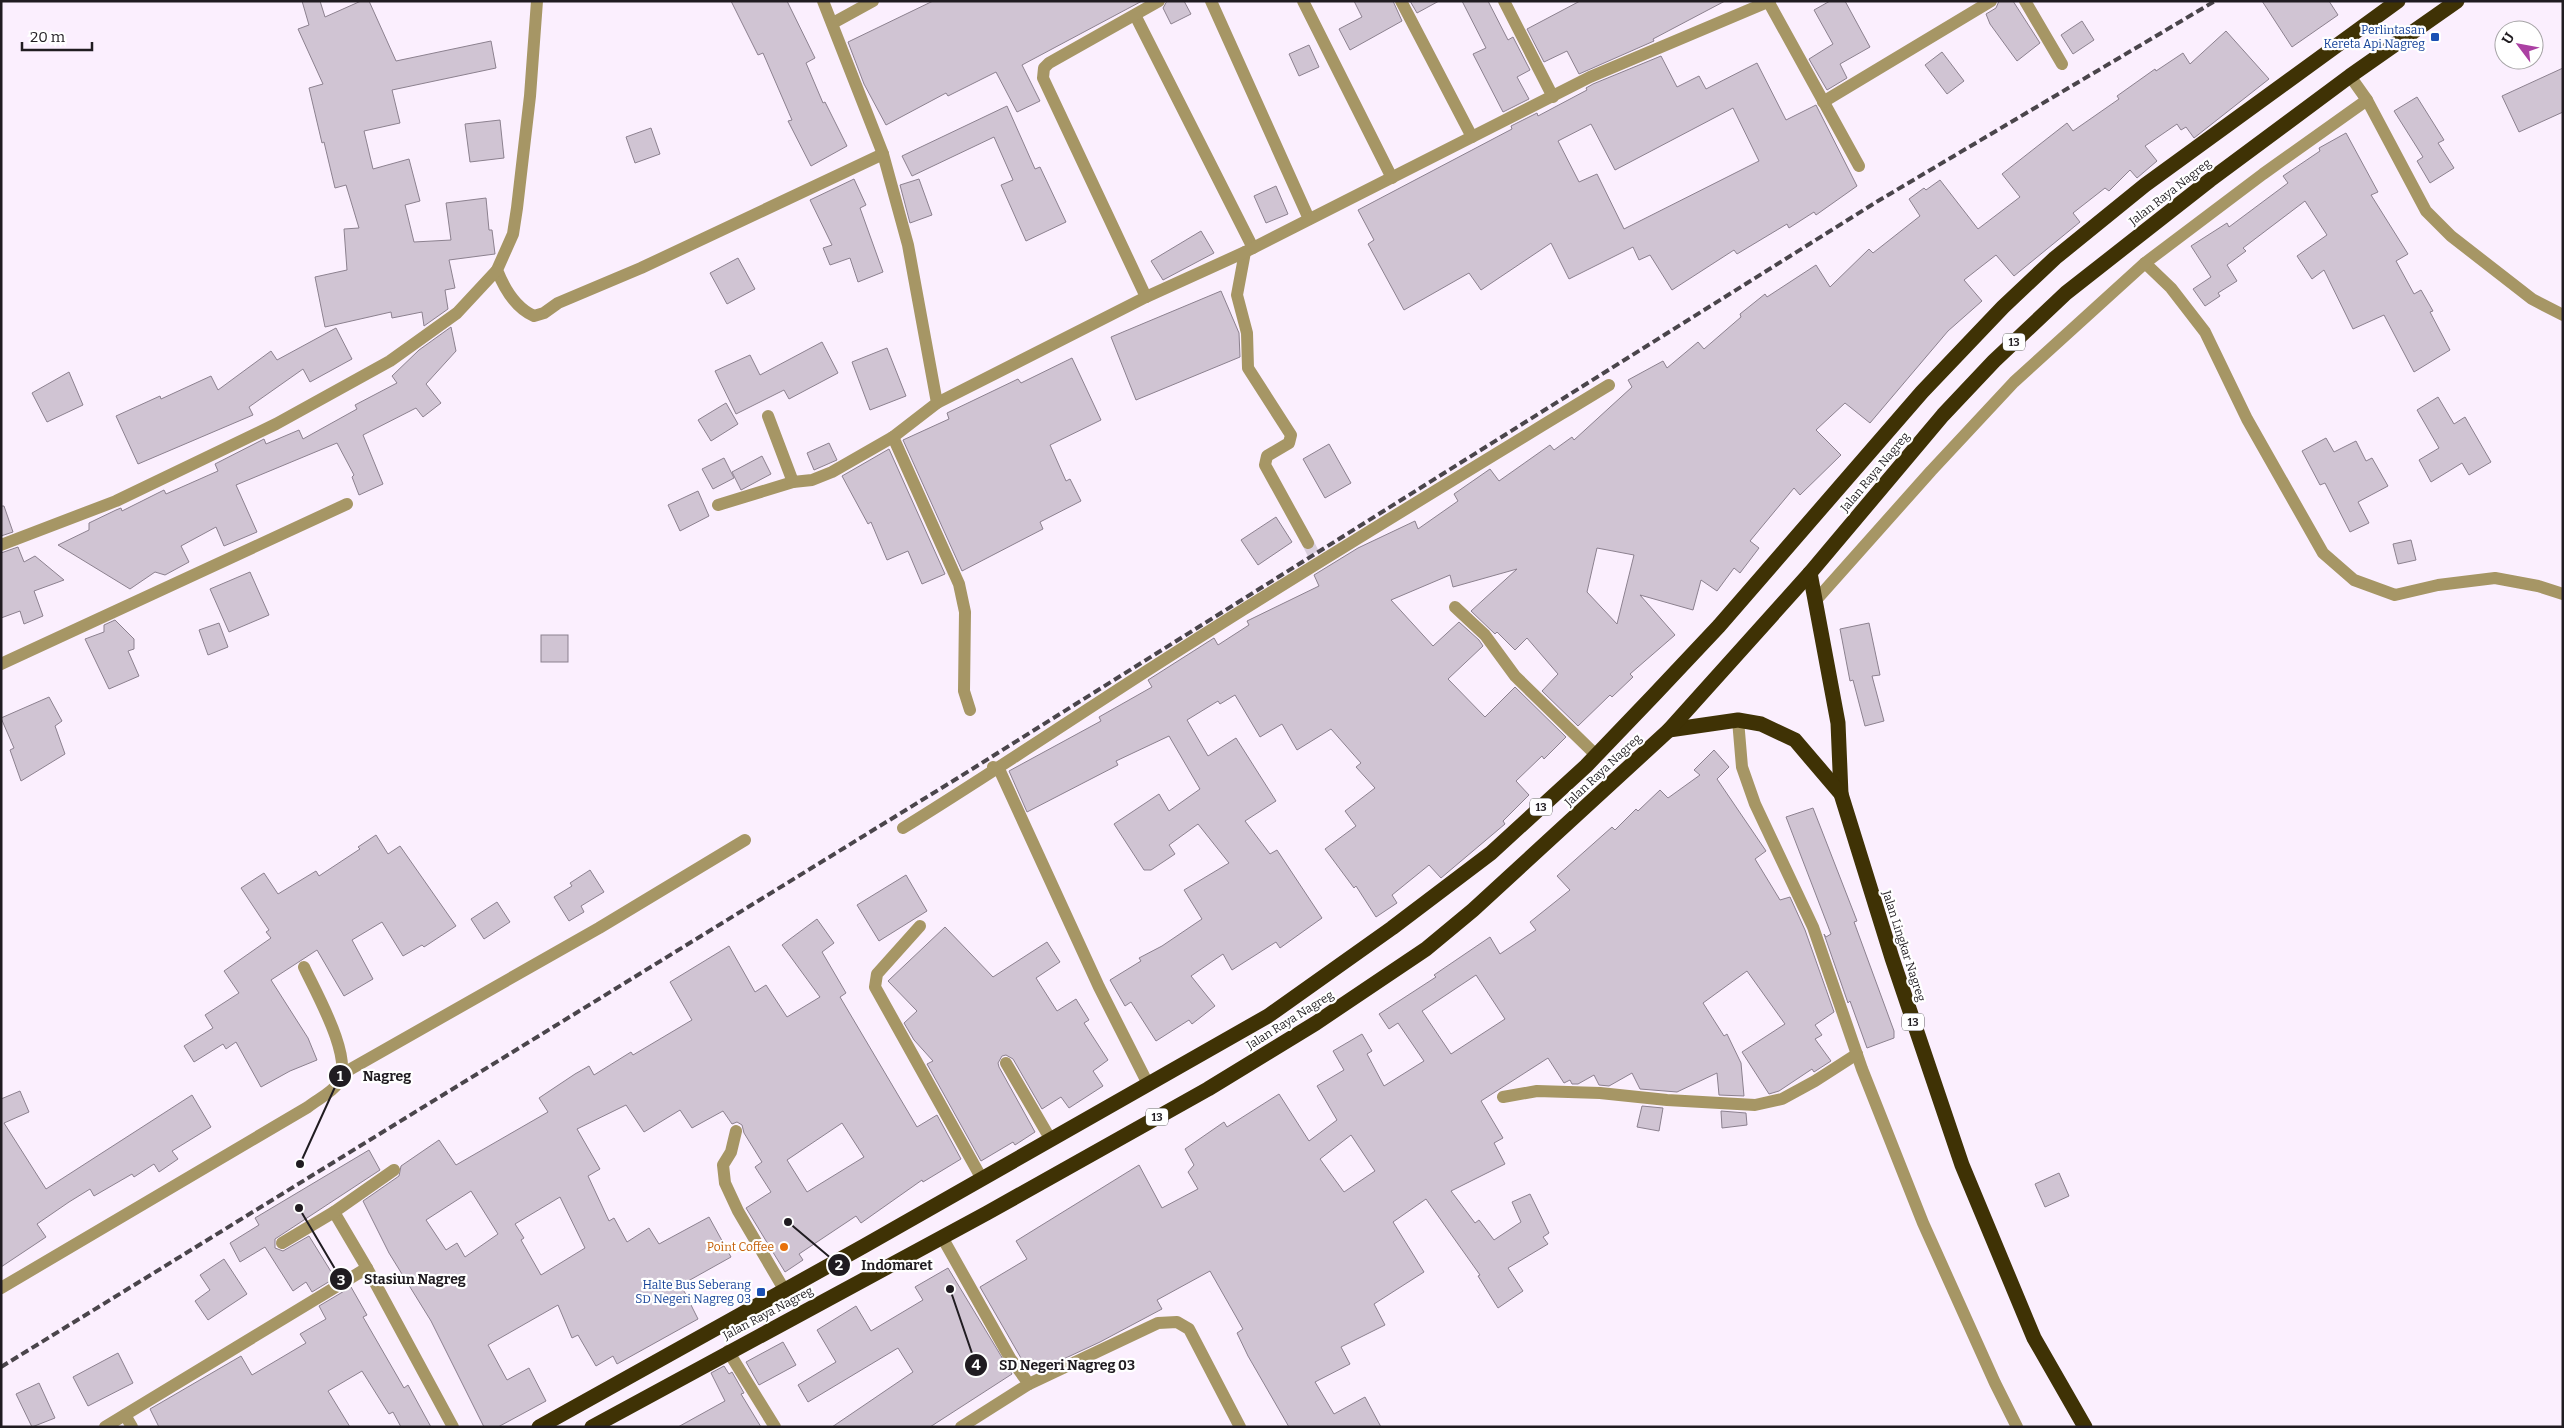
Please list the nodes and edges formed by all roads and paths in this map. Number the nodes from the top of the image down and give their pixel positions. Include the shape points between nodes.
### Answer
1 (537, 1) edge
2 (823, 1) edge
3 (873, 1) edge
4 (1159, 1) edge
5 (1212, 1) edge
6 (1303, 1) edge
7 (1401, 1) edge
8 (1504, 1) edge
9 (1991, 1) edge
10 (2025, 1) edge
11 (2398, 1) edge
12 (2456, 1) edge
13 (1769, 2) edge
14 (1135, 15) junction
15 (833, 23) junction
16 (2062, 64) dead end
17 (2350, 76) junction
18 (1553, 97) junction
19 (2368, 100) junction
20 (1823, 102) junction
21 (1472, 137) junction
22 (883, 154) junction
23 (1859, 166) dead end
24 (1392, 178) junction
25 (1310, 219) junction
26 (1249, 250) junction
27 (2145, 264) junction
28 (496, 270) junction
29 (1146, 297) junction
30 (2563, 315) edge
31 (1609, 385) dead end
32 (937, 403) junction
33 (768, 416) dead end
34 (893, 437) junction
35 (793, 482) junction
36 (347, 504) dead end
37 (718, 505) dead end
38 (1308, 543) tunnel mouth
39 (1, 546) edge
40 (1810, 572) junction
41 (2563, 594) edge
42 (1816, 599) junction
43 (1456, 607) dead end
44 (1, 664) edge
45 (970, 710) dead end
46 (1738, 720) junction
47 (1669, 730) junction
48 (1596, 755) junction
49 (994, 768) junction
50 (1841, 794) junction
51 (903, 828) dead end
52 (745, 840) dead end
53 (920, 926) dead end
54 (304, 968) dead end
55 (1857, 1054) junction
56 (1006, 1063) dead end
57 (342, 1074) junction
58 (1148, 1084) junction
59 (1503, 1097) dead end
60 (736, 1131) dead end
61 (1051, 1140) junction
62 (394, 1170) dead end
63 (982, 1179) junction
64 (334, 1212) junction
65 (942, 1237) junction
66 (282, 1243) dead end
67 (367, 1268) junction
68 (1, 1288) edge
69 (785, 1291) junction
70 (728, 1351) junction
71 (1029, 1384) junction
72 (125, 1415) junction
73 (105, 1427) edge
74 (132, 1427) edge
75 (454, 1427) edge
76 (539, 1427) edge
77 (592, 1427) edge
78 (775, 1427) edge
79 (961, 1427) edge
80 (1240, 1427) edge
81 (2017, 1427) edge
82 (2085, 1427) edge

1 - 28 street via 517,208 513,234
2 - 15 street
3 - 15 street
4 - 14 street
5 - 25 street
6 - 24 street
7 - 21 street
8 - 18 street
9 - 20 street
10 - 16 street
11 - 48 highway, Jalan Raya Nagreg / 13 via 2146,185 2035,276 1922,392 1719,626
12 - 17 highway, Jalan Raya Nagreg / 13
13 - 18 street
13 - 20 street
14 - 26 street
14 - 29 street via 1049,63 1042,73
15 - 22 street
17 - 19 street
17 - 40 highway, Jalan Raya Nagreg / 13 via 2066,293 1943,415
18 - 21 street
19 - 27 street via 2263,174
19 - 30 street via 2426,211 2451,236 2525,293
20 - 23 street
21 - 24 street
22 - 28 street via 534,316 524,312
22 - 32 street via 908,245
24 - 25 street
25 - 26 street
26 - 29 street
26 - 38 street via 1237,295 1247,333 1248,368 1292,435 1290,443 1266,456 1265,465
27 - 41 street via 2171,288 2205,332 2247,420 2323,553 2354,580 2395,595 2438,585 2494,578
27 - 42 street via 1994,402
28 - 39 street via 457,313 390,362 276,424 116,501
29 - 32 street
31 - 49 street via 1316,560
32 - 34 street
33 - 35 street
34 - 35 street via 832,472 812,480
34 - 45 street via 959,584 965,612 964,691
35 - 37 street
36 - 44 street
40 - 42 highway
40 - 47 highway, Jalan Raya Nagreg / 13
42 - 50 highway via 1838,723
43 - 48 street via 1485,635 1515,676
46 - 47 highway, Jalan Lingkar Nagreg / 13
46 - 50 highway, Jalan Lingkar Nagreg / 13 via 1760,724 1795,740
46 - 55 street via 1742,768 1755,804 1813,927
47 - 65 highway, Jalan Raya Nagreg / 13 via 1426,949 1208,1089
48 - 58 highway, Jalan Raya Nagreg / 13 via 1491,853 1392,928 1268,1016
49 - 51 street
49 - 58 street
50 - 82 highway, Jalan Lingkar Nagreg / 13 via 1962,1165 2034,1338
52 - 57 street via 599,928
53 - 63 street via 877,974 874,987
54 - 57 street via 337,1040
55 - 59 street via 1782,1099 1755,1105 1600,1093 1537,1091
55 - 81 street via 1927,1232
56 - 61 street
57 - 68 street via 338,1084 308,1107
58 - 61 highway, Jalan Raya Nagreg / 13
60 - 69 street via 731,1152 723,1165 725,1183
61 - 63 highway, Jalan Raya Nagreg / 13
62 - 64 street
63 - 69 highway, Jalan Raya Nagreg / 13
64 - 66 street
64 - 67 street
65 - 70 highway, Jalan Raya Nagreg / 13
65 - 71 street via 1010,1358
67 - 72 street
67 - 75 street
69 - 76 highway, Jalan Raya Nagreg / 13
70 - 77 highway, Jalan Raya Nagreg / 13
70 - 78 street
71 - 79 street
71 - 80 street via 1158,1323 1177,1322 1189,1329
72 - 73 street
72 - 74 street

